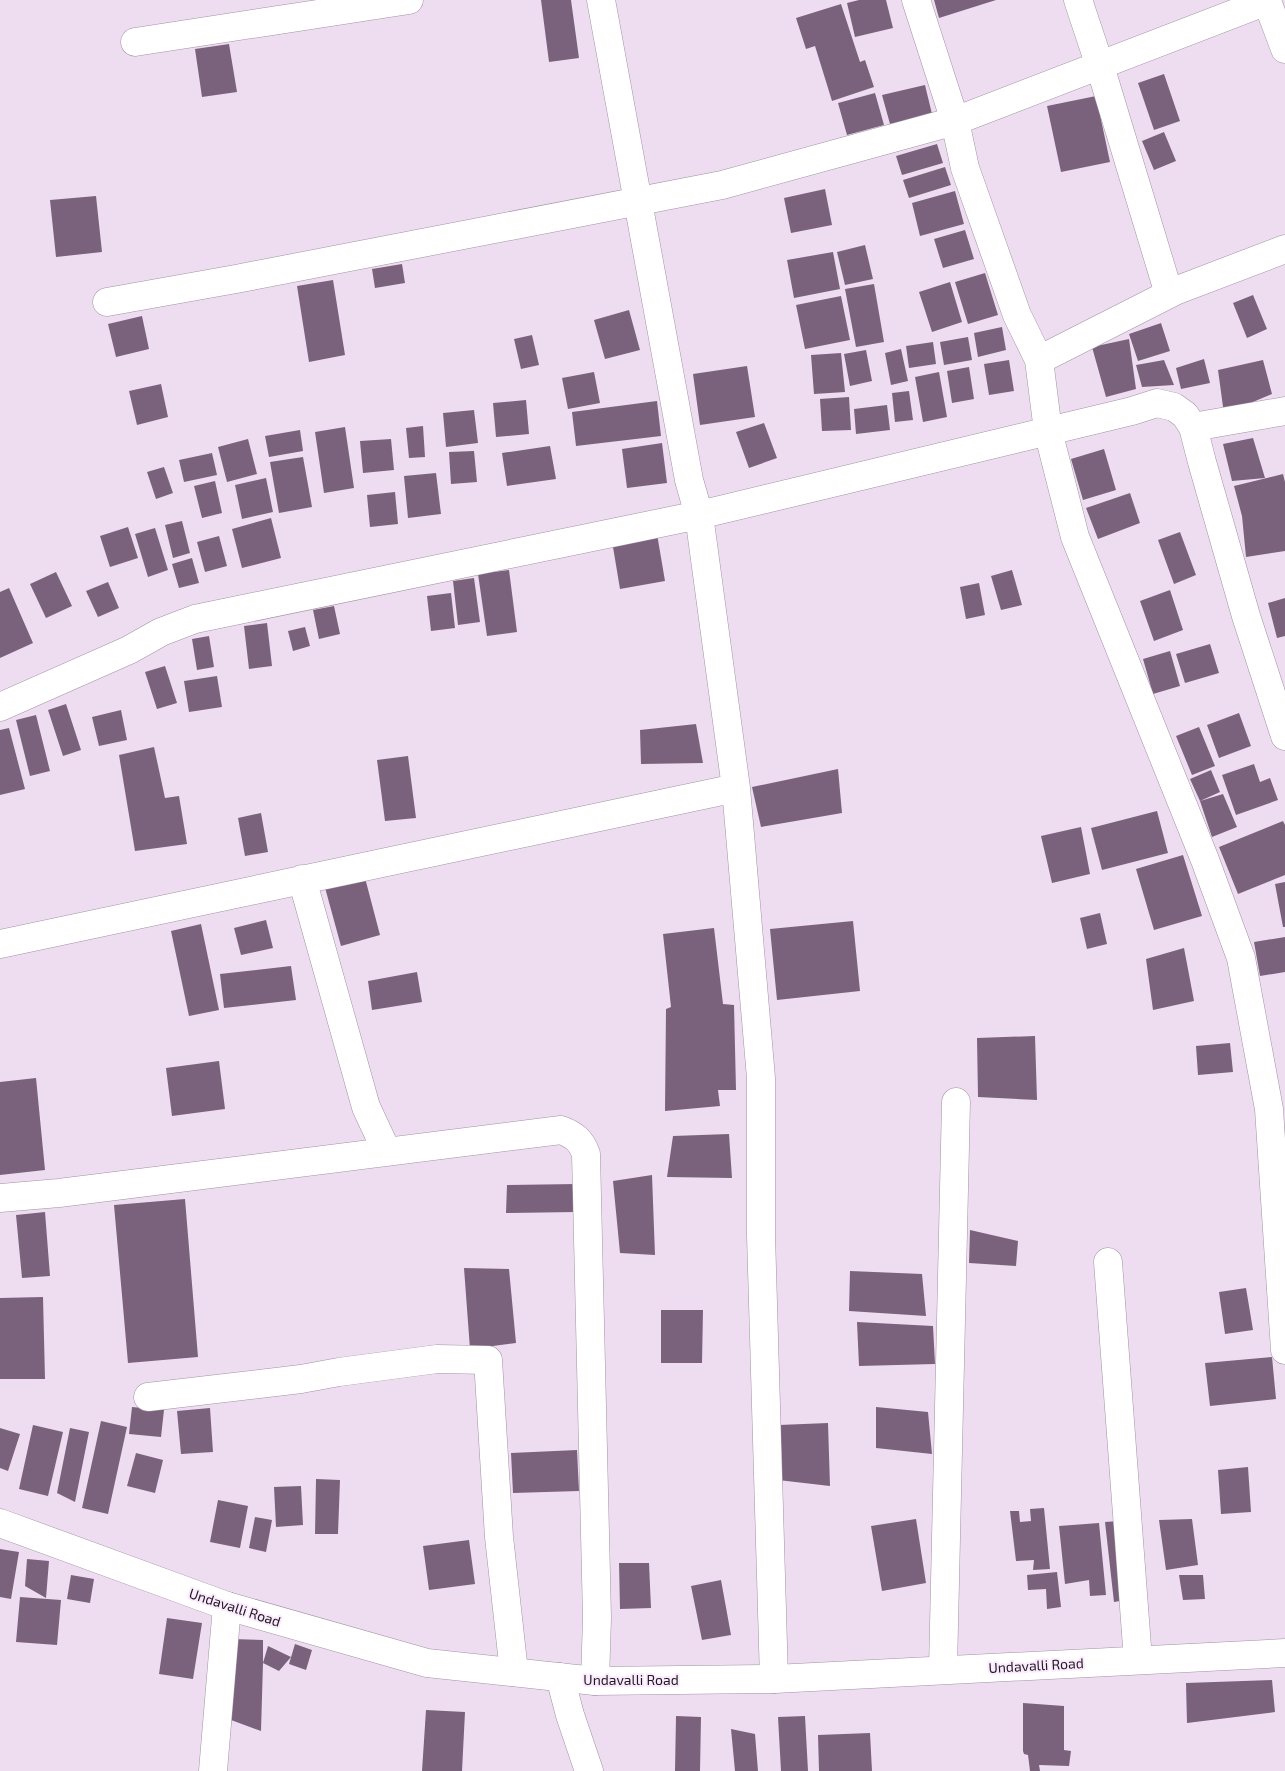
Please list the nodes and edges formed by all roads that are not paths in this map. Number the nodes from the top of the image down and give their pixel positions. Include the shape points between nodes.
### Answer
1 (409, 0) edge
2 (601, 0) edge
3 (916, 0) edge
4 (1078, 0) edge
5 (1267, 1) edge
6 (135, 42) dead end
7 (1285, 49) edge
8 (1100, 66) junction
9 (956, 121) junction
10 (638, 200) junction
11 (1285, 248) edge
12 (1169, 294) junction
13 (106, 302) dead end
14 (1039, 360) junction
15 (1285, 411) edge
16 (1194, 428) junction
17 (1048, 431) junction
18 (699, 515) junction
19 (0, 707) edge
20 (1284, 730) edge
21 (736, 788) junction
22 (302, 879) junction
23 (0, 944) edge
24 (956, 1102) dead end
25 (1277, 1107) edge
26 (387, 1152) junction
27 (0, 1198) edge
28 (1108, 1262) dead end
29 (1285, 1350) edge
30 (148, 1397) dead end
31 (0, 1523) edge
32 (227, 1606) junction
33 (1285, 1653) edge
34 (1138, 1660) junction
35 (943, 1669) junction
36 (514, 1672) junction
37 (560, 1677) junction
38 (774, 1679) junction
39 (595, 1681) junction
40 (213, 1771) edge
41 (589, 1771) edge

1 - 6 street
2 - 10 street
3 - 9 street
4 - 8 street
5 - 7 street
5 - 8 street
8 - 9 street
8 - 12 street
9 - 10 street via 722,185
9 - 14 street via 965,168 1017,315
10 - 13 street
10 - 18 street via 689,480
11 - 12 street
12 - 14 street
14 - 17 street
15 - 16 street
16 - 17 street via 1174,408 1156,403
16 - 20 street via 1243,606
17 - 18 street
17 - 25 street via 1075,537 1241,958
18 - 19 street via 196,619
18 - 21 street
21 - 22 street
21 - 38 street via 761,1078 761,1235
22 - 23 street
22 - 26 street via 366,1107
24 - 35 street
25 - 29 street
26 - 27 street
26 - 39 street via 560,1130 577,1138 583,1145 586,1154 596,1588
28 - 34 street
30 - 36 street via 437,1359 488,1360 499,1537
31 - 32 street, Undavalli Road
32 - 36 street, Undavalli Road via 427,1663
32 - 40 street
33 - 34 street, Undavalli Road
34 - 35 street, Undavalli Road
35 - 38 street, Undavalli Road
36 - 37 street, Undavalli Road
37 - 39 street, Undavalli Road
37 - 41 street
38 - 39 street, Undavalli Road

